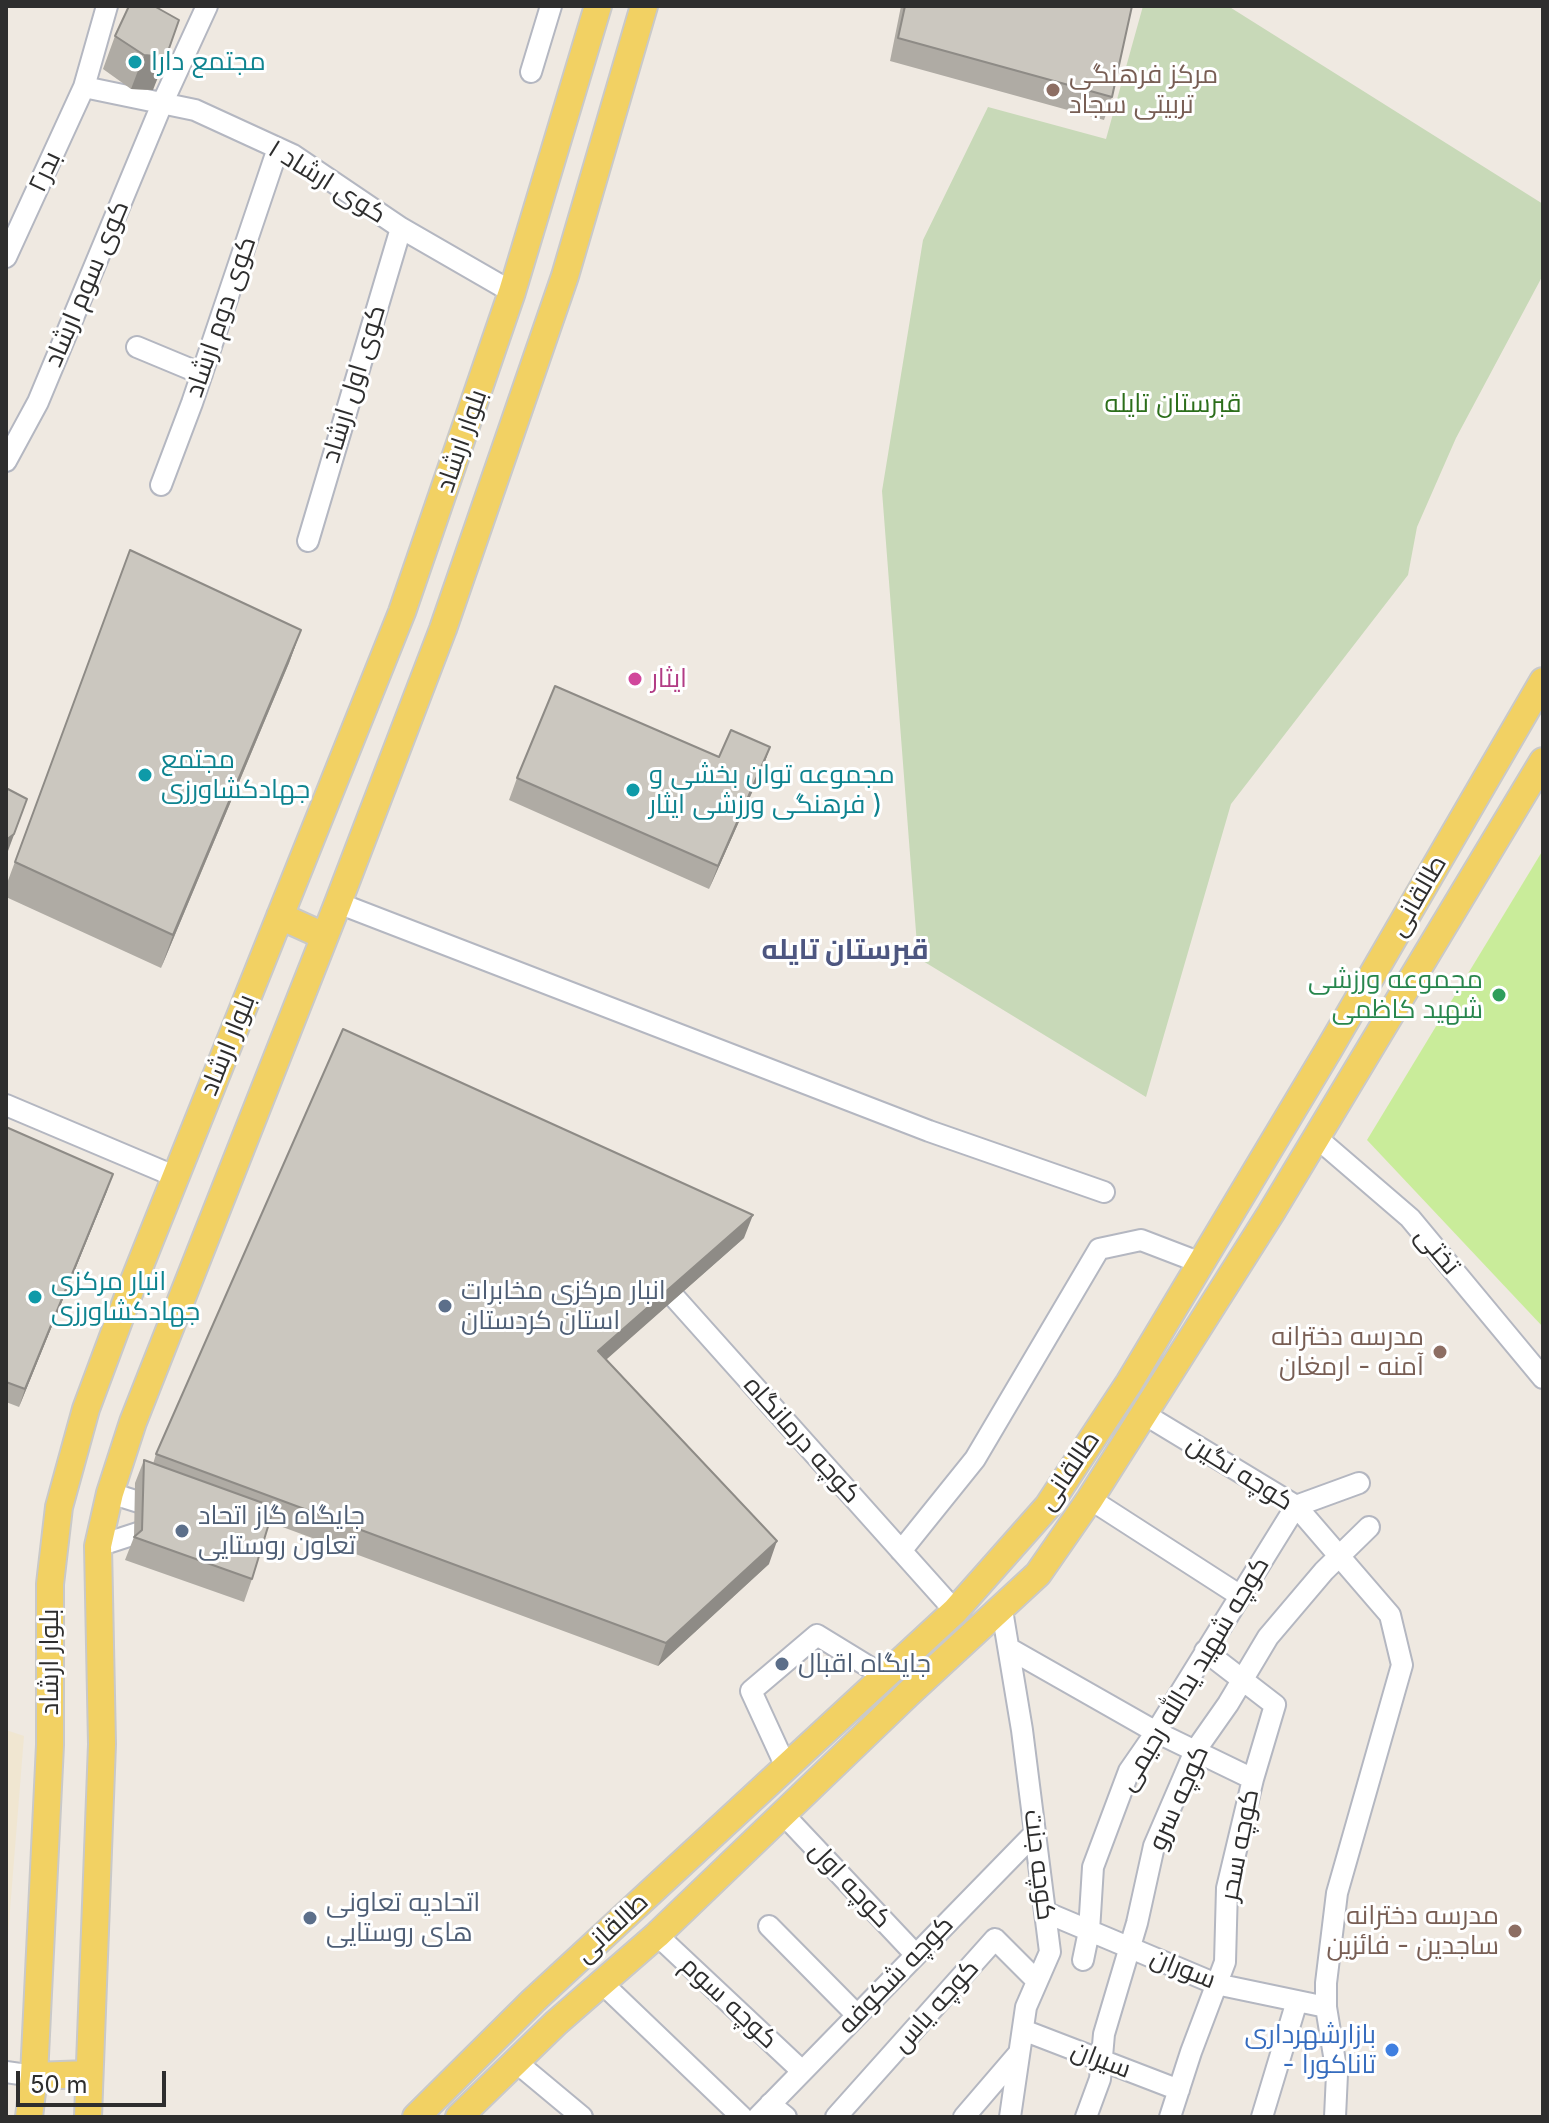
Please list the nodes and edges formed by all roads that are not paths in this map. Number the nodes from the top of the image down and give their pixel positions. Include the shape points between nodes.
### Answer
1 (107, 6) edge
2 (207, 6) edge
3 (551, 6) edge
4 (598, 6) edge
5 (644, 6) edge
6 (531, 72) dead end
7 (84, 87) junction
8 (162, 104) junction
9 (278, 148) junction
10 (401, 228) junction
11 (6, 257) edge
12 (512, 292) junction
13 (137, 347) dead end
14 (202, 374) junction
15 (6, 461) edge
16 (161, 485) dead end
17 (308, 541) dead end
18 (1543, 681) edge
19 (1543, 761) edge
20 (338, 903) junction
21 (280, 916) junction
22 (324, 936) junction
23 (6, 1105) edge
24 (1285, 1122) junction
25 (1317, 1138) junction
26 (174, 1176) junction
27 (1104, 1192) dead end
28 (1201, 1263) junction
29 (649, 1268) edge
30 (1543, 1378) edge
31 (1144, 1414) junction
32 (1359, 1483) dead end
33 (110, 1493) junction
34 (1090, 1499) junction
35 (1296, 1506) junction
36 (180, 1515) edge
37 (1369, 1527) dead end
38 (173, 1542) edge
39 (98, 1546) junction
40 (901, 1551) junction
41 (1339, 1556) junction
42 (1239, 1595) junction
43 (1002, 1610) junction
44 (955, 1611) junction
45 (1010, 1649) junction
46 (1205, 1651) junction
47 (884, 1676) junction
48 (1243, 1679) junction
49 (1156, 1732) junction
50 (1195, 1751) junction
51 (786, 1767) junction
52 (1253, 1779) junction
53 (784, 1815) junction
54 (1035, 1833) junction
55 (1045, 1912) junction
56 (769, 1926) dead end
57 (1089, 1931) junction
58 (657, 1935) junction
59 (1131, 1948) junction
60 (916, 1955) junction
61 (1083, 1960) dead end
62 (1037, 1981) junction
63 (602, 1983) junction
64 (1216, 1984) junction
65 (1297, 2001) junction
66 (1326, 2007) junction
67 (857, 2015) junction
68 (1023, 2030) junction
69 (1020, 2052) junction
70 (478, 2056) junction
71 (1101, 2060) junction
72 (507, 2071) junction
73 (802, 2071) junction
74 (6, 2072) edge
75 (88, 2074) junction
76 (34, 2076) junction
77 (1179, 2090) junction
78 (771, 2113) edge
79 (578, 2116) edge
80 (29, 2117) edge
81 (88, 2117) edge
82 (416, 2117) edge
83 (459, 2117) edge
84 (742, 2117) edge
85 (836, 2117) edge
86 (964, 2117) edge
87 (1010, 2117) edge
88 (1086, 2117) edge
89 (1170, 2117) edge
90 (1262, 2117) edge
91 (1335, 2117) edge

1 - 7 street, بدر۲
2 - 8 street, کوی سوم ارشاد
3 - 6 street
4 - 12 main road, بلوار ارشاد
5 - 20 main road, بلوار ارشاد via 565,276 509,443
7 - 8 street, کوی ارشاد ۱
7 - 11 street, بدر۲
8 - 9 street, کوی ارشاد ۱ via 195,110
8 - 15 street, کوی سوم ارشاد via 38,402
9 - 10 street, کوی ارشاد ۱
9 - 14 street, کوی دوم ارشاد
10 - 12 street, کوی ارشاد ۱
10 - 17 street, کوی اول ارشاد
12 - 21 main road, بلوار ارشاد via 402,612
13 - 14 street
14 - 16 street, کوی دوم ارشاد
18 - 24 main road, طالقانی
19 - 25 main road, طالقانی
20 - 22 main road, بلوار ارشاد
20 - 27 street via 929,1131
21 - 22 main road
21 - 26 main road, بلوار ارشاد
22 - 33 main road, بلوار ارشاد
23 - 26 street
24 - 25 main road
24 - 28 main road, طالقانی
25 - 30 street, تختی via 1410,1218
25 - 31 main road, طالقانی
26 - 76 main road, بلوار ارشاد via 86,1409 59,1507 50,1584 50,1745
28 - 40 street via 1141,1240 1099,1249 975,1459
28 - 44 main road, طالقانی via 1048,1506
29 - 40 street, کوچه درمانگاه
31 - 34 main road, طالقانی
31 - 35 street, کوچه نگین
32 - 35 street
33 - 36 street
33 - 39 main road, بلوار ارشاد
34 - 42 street
34 - 43 main road, طالقانی via 1038,1574
35 - 41 street, کوچه نگین
35 - 42 street, کوچه شهید یدالله رحیمی
37 - 41 street, کوچه سرو
38 - 39 street via 144,1531
39 - 75 main road, بلوار ارشاد via 102,1744
40 - 44 street, کوچه درمانگاه
41 - 48 street, کوچه سرو via 1268,1637
41 - 66 street, کوچه نگین via 1390,1615 1402,1665 1337,1893
42 - 46 street, کوچه شهید یدالله رحیمی
43 - 45 street, کوچه جنت
43 - 53 main road, طالقانی
44 - 47 main road, طالقانی
45 - 49 street
45 - 54 street, کوچه جنت
46 - 48 street, کوچه سحر
46 - 49 street, کوچه شهید یدالله رحیمی
47 - 51 main road, طالقانی
47 - 51 street via 817,1635 751,1691
48 - 50 street, کوچه سرو
48 - 52 street, کوچه سحر via 1275,1705
49 - 50 street
49 - 57 street, کوچه شهید یدالله رحیمی via 1129,1771 1093,1867
50 - 52 street
50 - 59 street, کوچه سرو via 1154,1846
51 - 70 main road, طالقانی
52 - 64 street, کوچه سحر via 1227,1888 1225,1962
53 - 58 main road, طالقانی
53 - 60 street, کوچه اول
54 - 55 street, کوچه جنت
54 - 60 street, کوچه شکوفه
55 - 57 street, سوران
55 - 62 street, کوچه جنت via 1050,1952
56 - 67 street
57 - 59 street, سوران
57 - 61 street, کوچه شهید یدالله رحیمی
58 - 63 main road, طالقانی
58 - 73 street, کوچه سوم
59 - 64 street, سوران
59 - 71 street, کوچه سرو
60 - 67 street, کوچه شکوفه
62 - 68 street, کوچه جنت
62 - 85 street, کوچه یاس via 995,1939
63 - 72 main road, طالقانی
63 - 84 street
64 - 65 street, سوران
64 - 77 street, کوچه سحر
65 - 66 street, سوران
65 - 90 street
66 - 91 street via 1337,2074
67 - 73 street, کوچه شکوفه
68 - 69 street, کوچه جنت
68 - 71 street, سیران
69 - 86 street
69 - 87 street, کوچه جنت
70 - 72 main road
70 - 82 main road, طالقانی
71 - 77 street, سیران
71 - 88 street, کوچه سرو
72 - 79 street
72 - 83 main road, طالقانی
73 - 78 street, کوچه شکوفه
74 - 76 street
75 - 76 main road
75 - 81 main road, بلوار ارشاد
76 - 80 main road, بلوار ارشاد
77 - 89 street, کوچه سحر

